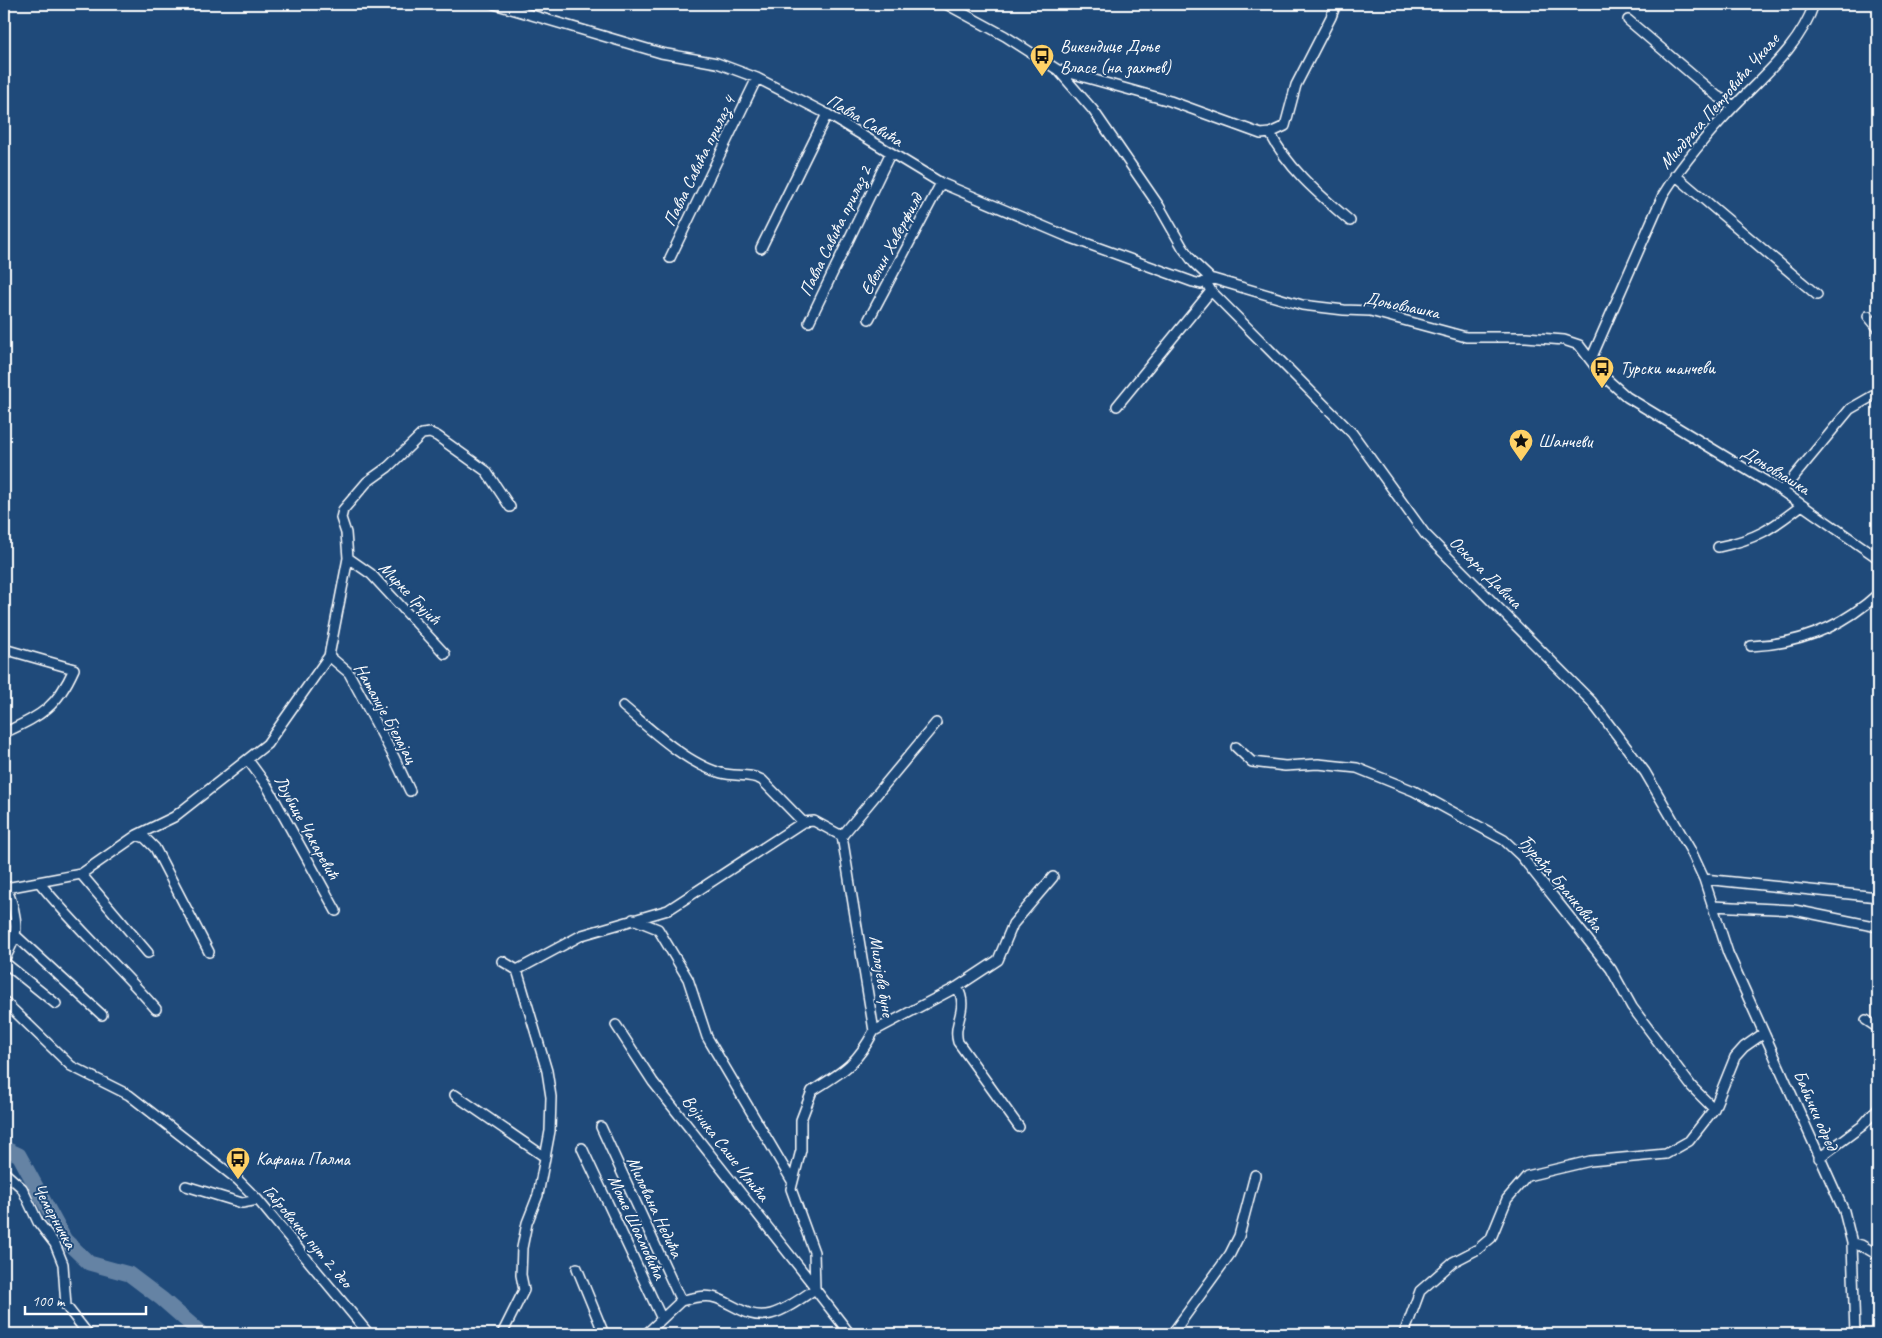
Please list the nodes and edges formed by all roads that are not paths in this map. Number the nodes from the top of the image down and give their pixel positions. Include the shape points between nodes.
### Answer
1 (494, 4) edge
2 (946, 4) edge
3 (1336, 4) edge
4 (1814, 4) edge
5 (1628, 20) dead end
6 (1058, 70) junction
7 (757, 78) junction
8 (1734, 106) junction
9 (827, 114) junction
10 (1270, 133) junction
11 (890, 154) junction
12 (1675, 175) junction
13 (941, 184) junction
14 (1350, 221) dead end
15 (761, 248) dead end
16 (670, 258) dead end
17 (1208, 280) junction
18 (1211, 291) junction
19 (1817, 295) dead end
20 (1868, 316) dead end
21 (869, 319) dead end
22 (809, 322) dead end
23 (1878, 328) edge
24 (1591, 359) junction
25 (1878, 393) edge
26 (1117, 406) dead end
27 (1782, 491) junction
28 (1802, 505) junction
29 (510, 508) dead end
30 (1718, 547) dead end
31 (348, 558) junction
32 (1878, 558) edge
33 (1878, 594) edge
34 (1751, 646) dead end
35 (4, 649) edge
36 (445, 654) dead end
37 (329, 656) junction
38 (623, 706) dead end
39 (936, 723) dead end
40 (4, 733) edge
41 (1236, 747) dead end
42 (248, 760) junction
43 (410, 791) dead end
44 (803, 822) junction
45 (137, 834) junction
46 (842, 836) junction
47 (81, 874) junction
48 (1053, 877) dead end
49 (1704, 879) junction
50 (39, 882) junction
51 (5, 887) edge
52 (1878, 897) edge
53 (1712, 906) junction
54 (336, 911) dead end
55 (633, 919) junction
56 (1878, 928) edge
57 (15, 935) junction
58 (209, 952) dead end
59 (148, 953) dead end
60 (4, 961) edge
61 (502, 961) dead end
62 (517, 970) junction
63 (957, 987) junction
64 (4, 1002) edge
65 (56, 1004) dead end
66 (156, 1009) dead end
67 (102, 1015) dead end
68 (1866, 1020) dead end
69 (616, 1025) dead end
70 (1878, 1028) edge
71 (874, 1030) junction
72 (1764, 1033) junction
73 (455, 1095) dead end
74 (1878, 1108) edge
75 (1714, 1109) junction
76 (600, 1126) dead end
77 (1019, 1127) dead end
78 (582, 1148) dead end
79 (545, 1157) junction
80 (1819, 1158) junction
81 (4, 1172) edge
82 (1255, 1176) dead end
83 (792, 1181) junction
84 (186, 1186) dead end
85 (258, 1200) junction
86 (1852, 1243) junction
87 (1878, 1254) edge
88 (577, 1268) dead end
89 (816, 1286) junction
90 (681, 1301) junction
91 (662, 1319) junction
92 (88, 1334) edge
93 (369, 1334) edge
94 (502, 1334) edge
95 (604, 1334) edge
96 (646, 1334) edge
97 (850, 1334) edge
98 (1172, 1334) edge
99 (1404, 1334) edge
100 (1855, 1334) edge

1 - 7 street, Павла Савића via 661,53 717,63
2 - 6 street
3 - 10 street via 1296,85 1286,126
4 - 8 street, Миодрага Петровића Чкаље via 1800,32 1780,58
5 - 8 street via 1717,96
6 - 10 street via 1170,102 1261,134
6 - 17 street via 1093,110 1159,206 1183,248
7 - 9 street, Павла Савића
7 - 16 street, Павла Савића прилаз 4
8 - 12 street, Миодрага Петровића Чкаље
9 - 11 street, Павла Савића
9 - 15 street
10 - 14 street via 1293,167
11 - 13 street, Павла Савића
11 - 22 street, Павла Савића прилаз 2
12 - 19 street
12 - 24 street, Миодрага Петровића Чкаље via 1648,224
13 - 17 street, Павла Савића via 1066,236 1194,282 1201,284
13 - 21 street, Евелин Хаверфилд
17 - 18 street, Оскара Давича
17 - 24 street, Доњовлашка via 1302,305 1370,311 1466,337 1564,340 1578,345
18 - 26 street
18 - 49 street, Оскара Давича via 1352,433 1425,534 1591,701 1645,772
20 - 23 street
24 - 27 street, Доњовлашка via 1601,374 1627,397
25 - 27 street via 1850,409
27 - 28 street, Доњовлашка
28 - 30 street via 1756,537
28 - 32 street, Доњовлашка
29 - 31 street via 486,471 437,436 422,434 388,467 367,482 343,510
31 - 36 street, Мирке Грујић via 371,574
31 - 37 street
33 - 34 street via 1841,622 1810,637
35 - 40 street via 74,669 56,702 46,711
37 - 42 street via 267,744
37 - 43 street, Наталије Бјелајац via 349,673
38 - 44 street via 695,762 722,773 754,776 762,780
39 - 46 street
41 - 75 street, Ђурађа Бранковића via 1252,762 1357,768 1414,791 1504,840 1522,856 1611,969 1632,1007 1692,1087
42 - 45 street via 174,817
42 - 54 street, Љубице Чакаревић via 267,786
44 - 46 street via 814,821
44 - 55 street via 668,910
45 - 47 street
45 - 58 street via 155,848
46 - 71 street, Милојеве буне
47 - 50 street
47 - 59 street
48 - 63 street via 1014,924 998,960
49 - 52 street
49 - 53 street, Оскара Давича
50 - 51 street
50 - 66 street via 71,921
51 - 57 street via 14,915
53 - 56 street via 1794,910
53 - 72 street, Бабички одред via 1728,953
55 - 62 street via 582,935
55 - 83 street, Милојеве буне via 658,929 683,970 707,1036
57 - 60 street
57 - 67 street
60 - 65 street
61 - 62 street
62 - 79 street via 547,1071 551,1097
63 - 71 street
63 - 77 street via 963,1005 955,1034 958,1042
64 - 85 street, Габровачки пут 2. део via 71,1066 129,1095 238,1180
68 - 70 street
69 - 89 street, Војника Саше Илића via 653,1082
71 - 83 street, Милојеве буне via 863,1052 847,1070 812,1091 801,1120 801,1150
72 - 75 street via 1734,1057
72 - 80 street, Бабички одред
73 - 79 street
74 - 80 street via 1862,1126
75 - 99 street via 1689,1141 1666,1154 1590,1161 1527,1176 1507,1199 1491,1238 1454,1262 1420,1291
76 - 90 street, Милована Недића
78 - 91 street, Моше Шоамовића
79 - 94 street via 538,1195 522,1248 524,1290
80 - 86 street, Бабички одред via 1844,1211
81 - 92 street, Чемерничка via 22,1188 38,1222 55,1244 63,1264 66,1306
82 - 98 street via 1239,1236 1230,1254
83 - 89 street, Милојеве буне via 791,1189 814,1252
84 - 85 street via 242,1203
85 - 93 street, Габровачки пут 2. део
86 - 87 street
86 - 100 street, Бабички одред
88 - 95 street
89 - 90 street via 778,1312 763,1316 745,1312 716,1298 694,1297
89 - 97 street, Војника Саше Илића
90 - 91 street
91 - 96 street

